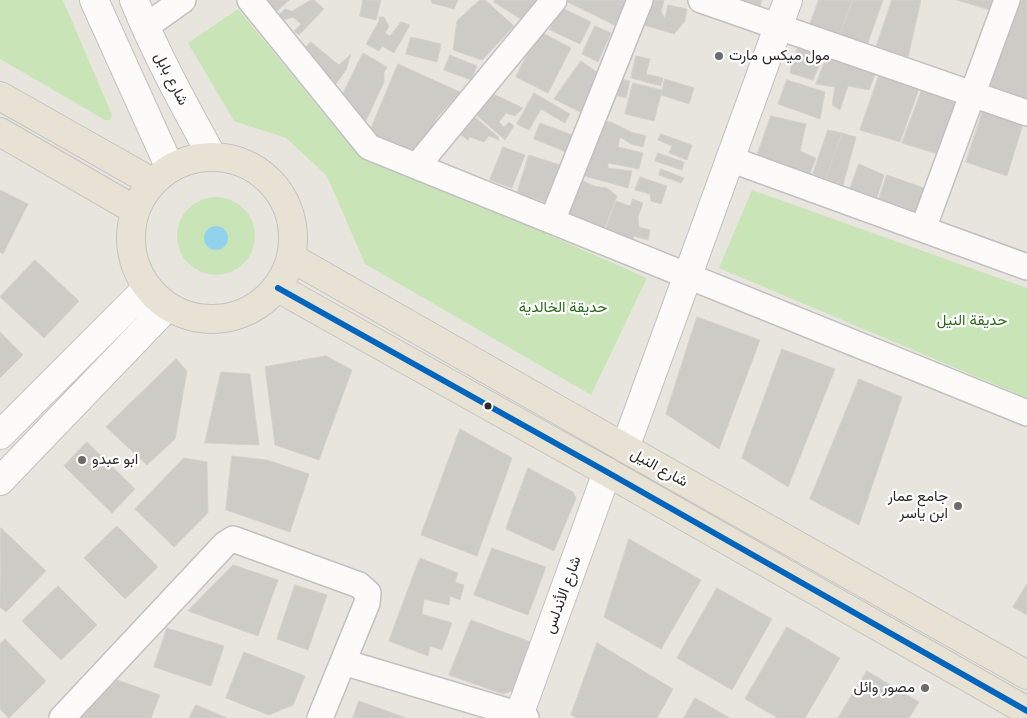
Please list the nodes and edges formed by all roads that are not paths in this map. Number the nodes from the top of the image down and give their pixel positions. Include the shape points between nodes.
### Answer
1 (94, 0) edge
2 (134, 0) edge
3 (184, 0) edge
4 (250, 0) edge
5 (554, 0) edge
6 (640, 0) edge
7 (701, 0) edge
8 (788, 0) edge
9 (1007, 0) edge
10 (145, 27) junction
11 (777, 28) junction
12 (972, 95) junction
13 (0, 96) edge
14 (1027, 113) edge
15 (0, 132) edge
16 (212, 156) junction
17 (730, 159) junction
18 (417, 166) junction
19 (161, 175) junction
20 (135, 210) junction
21 (552, 221) junction
22 (923, 229) junction
23 (292, 258) junction
24 (1027, 267) edge
25 (687, 275) junction
26 (147, 288) junction
27 (278, 288) junction
28 (167, 307) junction
29 (1027, 414) edge
30 (0, 435) edge
31 (624, 448) junction
32 (607, 472) junction
33 (0, 481) edge
34 (343, 662) junction
35 (1027, 675) edge
36 (1027, 711) edge
37 (521, 717) edge
38 (62, 718) edge
39 (320, 718) edge

1 - 19 street
2 - 10 street, شارع بابل
3 - 10 street
4 - 18 street via 369,146
5 - 18 street
6 - 21 street
7 - 11 street
8 - 11 street
9 - 12 street
10 - 16 street, شارع بابل
11 - 12 street
11 - 17 street
12 - 14 street
12 - 22 street
13 - 19 main road
15 - 20 main road
16 - 19 main road via 182,162
16 - 23 main road via 250,165 271,180 286,201 294,224
17 - 22 street
17 - 25 street
18 - 21 street
19 - 20 main road
20 - 26 main road via 130,240 134,262
21 - 25 street
22 - 24 street
23 - 27 main road
23 - 31 main road, شارع النيل
25 - 29 street
25 - 31 street
26 - 28 main road
26 - 30 street
27 - 28 main road via 254,309 228,319 198,319
27 - 32 main road, شارع النيل
28 - 33 street
31 - 35 main road, شارع النيل
32 - 36 main road, شارع النيل
32 - 37 street, شارع الأندلس
34 - 37 street
34 - 38 street via 368,593 359,586 233,539
34 - 39 street

